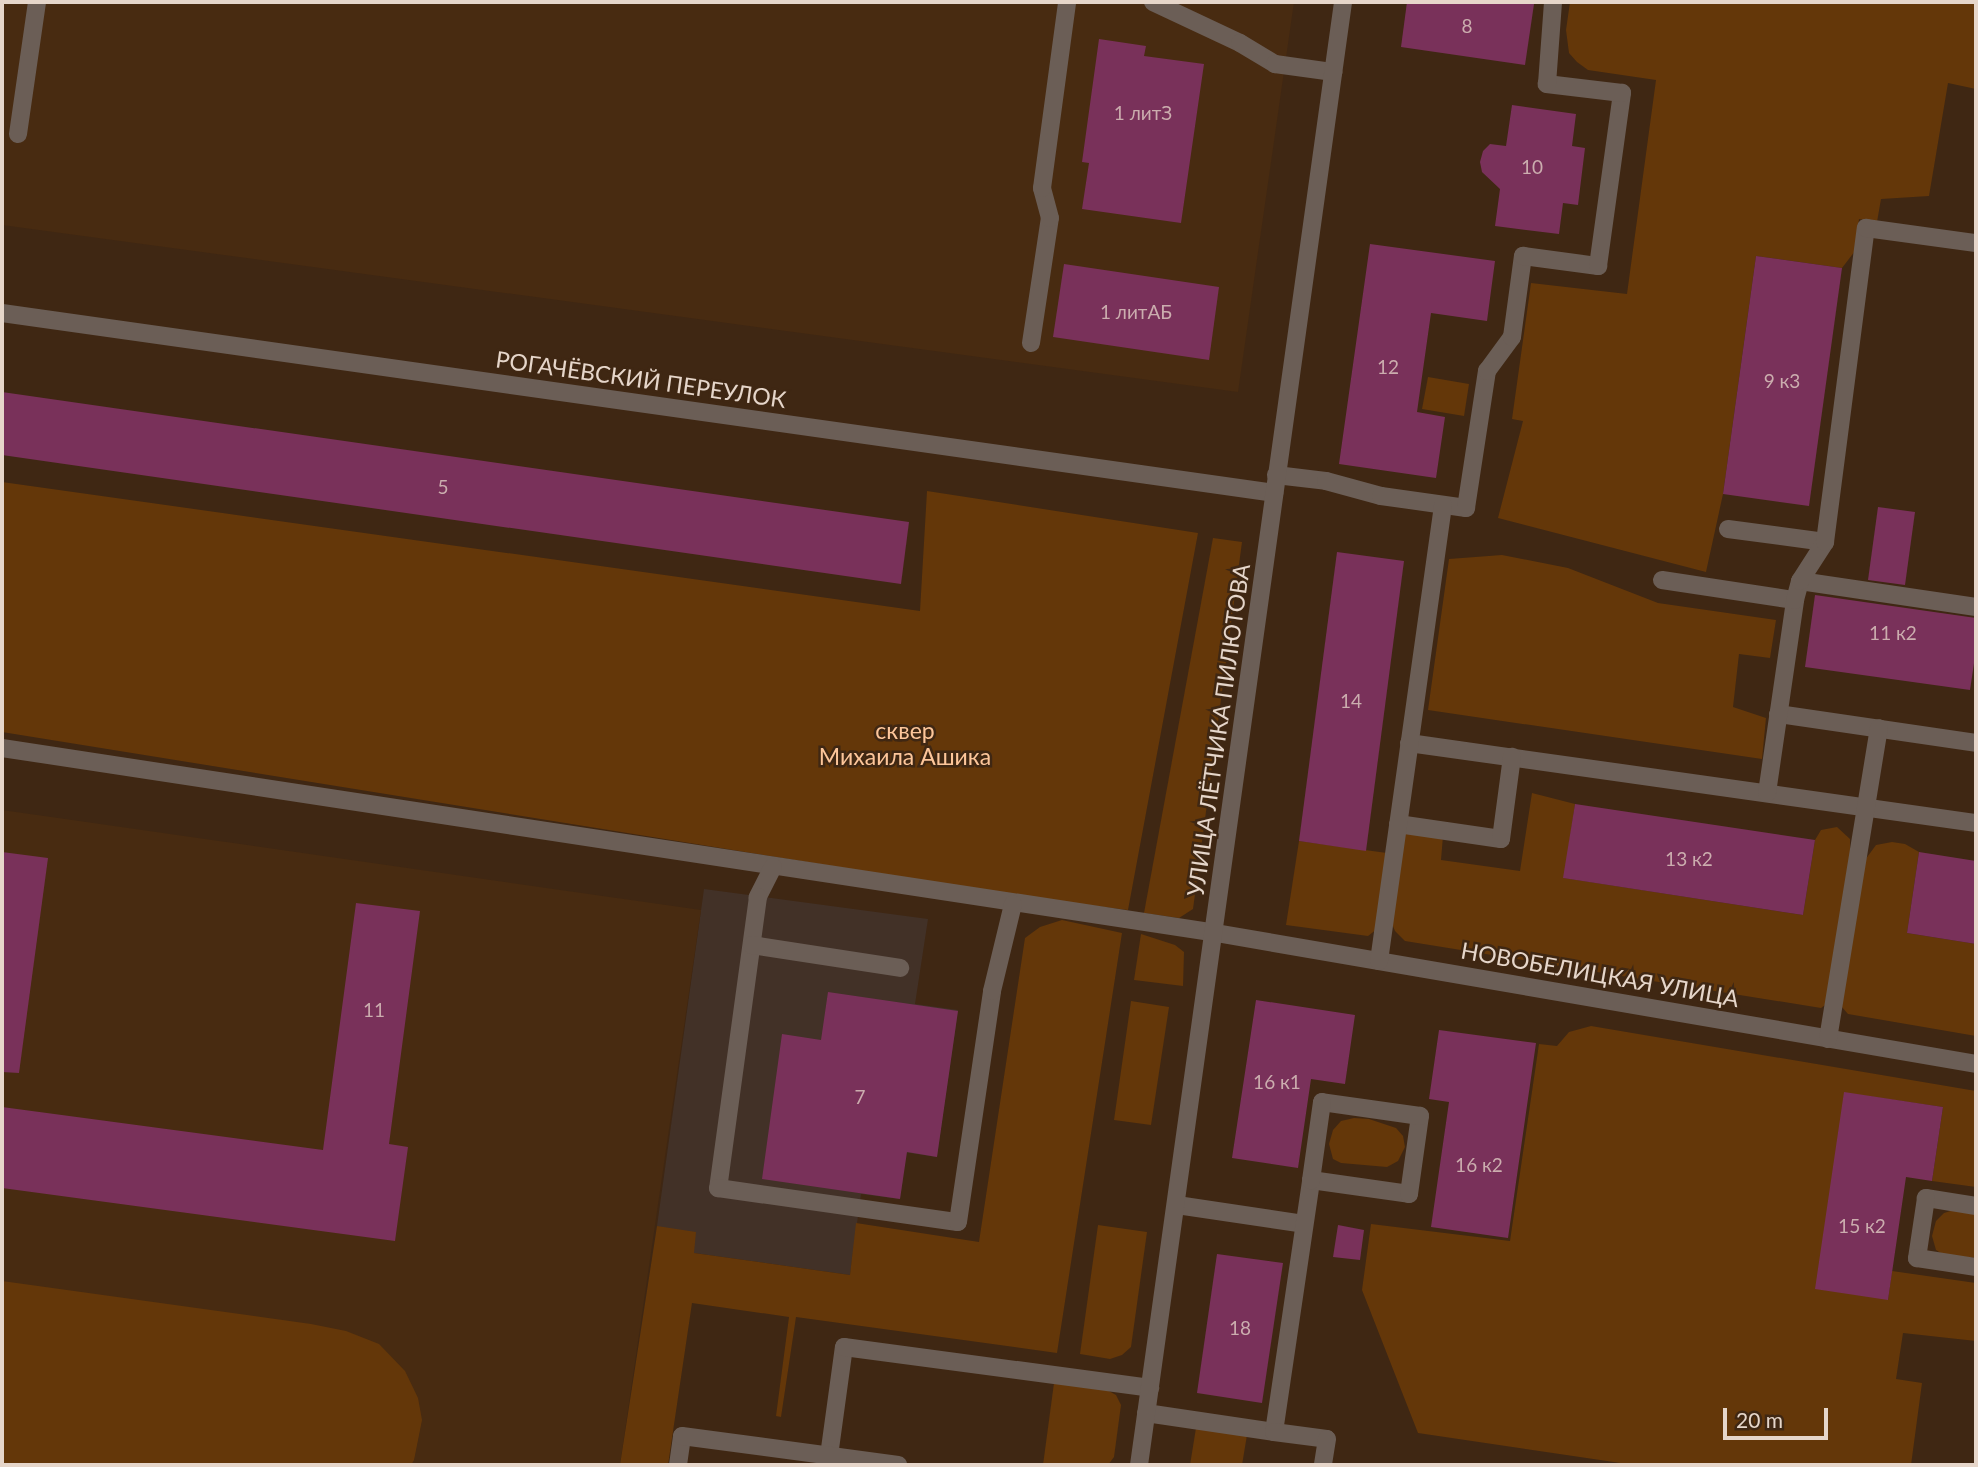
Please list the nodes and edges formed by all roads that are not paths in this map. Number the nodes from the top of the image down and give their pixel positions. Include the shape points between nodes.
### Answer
1 (37, 2) edge
2 (1067, 2) edge
3 (1153, 2) edge
4 (1343, 2) edge
5 (1553, 2) edge
6 (1333, 72) junction
7 (18, 134) dead end
8 (1976, 243) edge
9 (2, 313) edge
10 (1031, 343) dead end
11 (1275, 484) junction
12 (1443, 505) junction
13 (1728, 529) dead end
14 (1825, 542) junction
15 (1662, 580) dead end
16 (1800, 581) junction
17 (1795, 600) junction
18 (1976, 607) edge
19 (1777, 714) junction
20 (1879, 729) junction
21 (1409, 743) junction
22 (1976, 743) edge
23 (2, 748) edge
24 (1512, 757) junction
25 (1767, 793) junction
26 (1866, 807) junction
27 (1976, 823) edge
28 (1398, 824) junction
29 (773, 867) junction
30 (1013, 904) junction
31 (1216, 933) junction
32 (752, 945) junction
33 (1379, 961) junction
34 (900, 968) dead end
35 (1828, 1039) junction
36 (1976, 1064) edge
37 (1311, 1180) junction
38 (1177, 1205) junction
39 (1976, 1206) edge
40 (1304, 1224) junction
41 (1976, 1267) edge
42 (1150, 1388) junction
43 (1146, 1413) junction
44 (1274, 1432) junction
45 (829, 1456) junction
46 (678, 1465) edge
47 (898, 1465) edge
48 (1139, 1465) edge
49 (1323, 1465) edge

1 - 7 street
2 - 10 street via 1042,188 1050,218
3 - 6 street via 1275,64
4 - 6 street, УЛИЦА ЛЁТЧИКА ПИЛЮТОВА
5 - 12 street via 1548,83 1622,93 1598,267 1523,256 1511,337 1487,371 1466,508
6 - 11 street, УЛИЦА ЛЁТЧИКА ПИЛЮТОВА
8 - 14 street via 1866,228
9 - 11 street, РОГАЧЁВСКИЙ ПЕРЕУЛОК
11 - 12 street, РОГАЧЁВСКИЙ ПЕРЕУЛОК
11 - 31 street, УЛИЦА ЛЁТЧИКА ПИЛЮТОВА
12 - 21 street
13 - 14 street
14 - 16 street
15 - 17 street
16 - 17 street
16 - 18 street
17 - 19 street
19 - 20 street
19 - 25 street
20 - 22 street
20 - 26 street
21 - 24 street
21 - 28 street
23 - 29 street, НОВОБЕЛИЦКАЯ УЛИЦА
24 - 25 street
24 - 28 street via 1501,839
25 - 26 street
26 - 27 street
26 - 35 street
28 - 33 street
29 - 30 street, НОВОБЕЛИЦКАЯ УЛИЦА
29 - 32 street via 758,897
30 - 31 street, НОВОБЕЛИЦКАЯ УЛИЦА
30 - 32 street via 992,991 958,1222 718,1188
31 - 33 street, НОВОБЕЛИЦКАЯ УЛИЦА
31 - 38 street, УЛИЦА ЛЁТЧИКА ПИЛЮТОВА
32 - 34 street
33 - 35 street, НОВОБЕЛИЦКАЯ УЛИЦА
35 - 36 street, НОВОБЕЛИЦКАЯ УЛИЦА
37 - 37 street via 1409,1194 1420,1116 1322,1102
37 - 40 street
38 - 40 street
38 - 42 street, УЛИЦА ЛЁТЧИКА ПИЛЮТОВА
39 - 41 street via 1926,1198 1917,1258
40 - 44 street
42 - 43 street, УЛИЦА ЛЁТЧИКА ПИЛЮТОВА
42 - 45 street via 844,1347
43 - 44 street
43 - 48 street, УЛИЦА ЛЁТЧИКА ПИЛЮТОВА
44 - 49 street via 1327,1439
45 - 46 street via 682,1436
45 - 47 street

